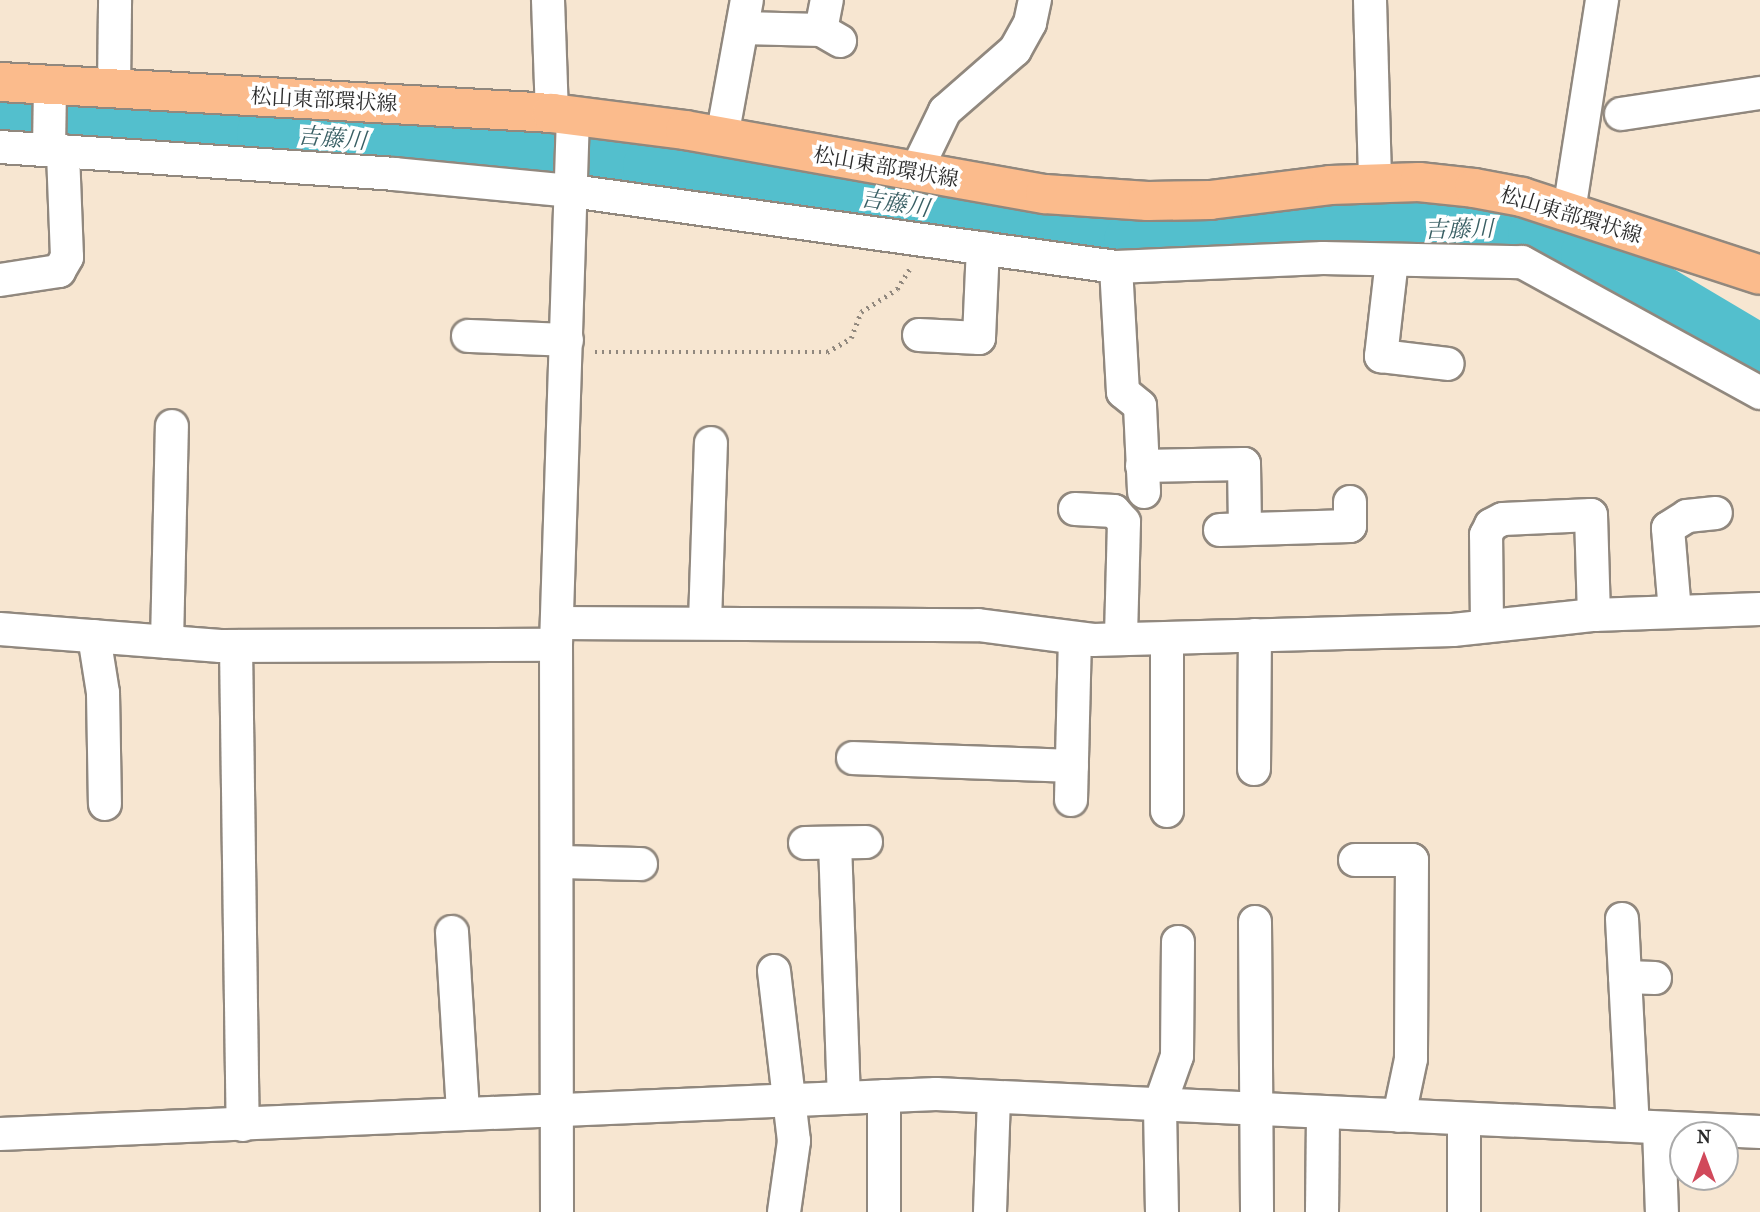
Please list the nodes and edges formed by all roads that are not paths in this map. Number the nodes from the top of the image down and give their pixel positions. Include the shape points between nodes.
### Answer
1 (115, 0) edge
2 (548, 0) edge
3 (1035, 0) edge
4 (1370, 0) edge
5 (1602, 0) edge
6 (744, 14) edge
7 (829, 24) edge
8 (0, 82) edge
9 (114, 88) junction
10 (50, 91) junction
11 (1760, 93) edge
12 (1621, 114) dead end
13 (566, 120) junction
14 (722, 137) junction
15 (0, 147) edge
16 (54, 148) junction
17 (915, 173) junction
18 (1375, 183) junction
19 (572, 184) junction
20 (1569, 211) junction
21 (983, 248) junction
22 (1392, 260) junction
23 (1116, 267) junction
24 (1760, 275) edge
25 (0, 280) edge
26 (919, 335) dead end
27 (468, 337) dead end
28 (567, 346) junction
29 (1448, 364) dead end
30 (1760, 393) edge
31 (172, 426) dead end
32 (711, 443) dead end
33 (1350, 502) dead end
34 (1075, 509) dead end
35 (1716, 513) dead end
36 (1760, 610) edge
37 (1675, 612) junction
38 (1594, 615) junction
39 (705, 622) junction
40 (1487, 626) junction
41 (0, 629) edge
42 (556, 634) junction
43 (1255, 635) junction
44 (94, 636) junction
45 (1076, 638) junction
46 (1167, 638) junction
47 (1121, 639) junction
48 (167, 642) junction
49 (236, 646) junction
50 (853, 758) dead end
51 (1072, 766) junction
52 (1254, 769) dead end
53 (1071, 800) dead end
54 (105, 804) dead end
55 (1167, 811) dead end
56 (866, 842) dead end
57 (1355, 860) dead end
58 (558, 862) junction
59 (641, 864) dead end
60 (1622, 919) dead end
61 (1255, 922) dead end
62 (452, 932) dead end
63 (1178, 942) dead end
64 (774, 971) dead end
65 (884, 1096) junction
66 (994, 1097) junction
67 (844, 1098) junction
68 (789, 1100) junction
69 (1160, 1104) junction
70 (558, 1108) junction
71 (1257, 1109) junction
72 (1323, 1112) junction
73 (463, 1113) junction
74 (1399, 1116) junction
75 (1464, 1119) junction
76 (243, 1125) junction
77 (1646, 1127) junction
78 (1760, 1132) edge
79 (0, 1134) edge
80 (557, 1212) edge
81 (784, 1212) edge
82 (884, 1212) edge
83 (990, 1212) edge
84 (1162, 1212) edge
85 (1257, 1212) edge
86 (1322, 1212) edge
87 (1464, 1212) edge
88 (1662, 1212) edge

1 - 9 street
2 - 13 street
3 - 17 street via 1030,23 1015,50 945,111
4 - 18 street
5 - 20 street
6 - 7 street
6 - 14 street
8 - 10 main road, 松山東部環状線
9 - 10 main road, 松山東部環状線
9 - 13 main road, 松山東部環状線
10 - 16 street
11 - 12 street
13 - 14 main road, 松山東部環状線
13 - 19 street
14 - 17 main road, 松山東部環状線
15 - 16 street
16 - 19 street
16 - 25 street via 67,257 59,271
17 - 18 main road, 松山東部環状線 via 1045,194 1148,201 1210,200
18 - 20 main road, 松山東部環状線 via 1474,188
19 - 21 street
19 - 28 street
20 - 24 main road, 松山東部環状線
21 - 23 street
21 - 26 street via 979,338
22 - 23 street
22 - 29 street via 1381,356
22 - 30 street via 1522,262
23 - 33 street via 1123,392 1140,406 1143,479 1244,464 1232,530 1350,526
27 - 28 street
28 - 42 street
31 - 48 street
32 - 39 street
34 - 47 street via 1114,511 1124,523
35 - 37 street via 1687,516 1668,528
36 - 37 street
37 - 38 street
38 - 40 street
38 - 40 street via 1591,514 1503,519 1491,525 1486,535
39 - 42 street
39 - 45 street via 978,625
40 - 43 street
41 - 44 street
42 - 49 street
42 - 58 street
43 - 46 street
43 - 52 street
44 - 48 street
44 - 54 street via 103,693
45 - 47 street
45 - 51 street
46 - 47 street
46 - 55 street
48 - 49 street
49 - 76 street
50 - 51 street
51 - 53 street
56 - 67 street via 820,843
57 - 74 street via 1412,860 1411,1059
58 - 59 street
58 - 70 street
60 - 77 street via 1640,978
61 - 71 street
62 - 73 street
63 - 69 street via 1177,1056
64 - 68 street
65 - 66 street
65 - 67 street
65 - 82 street
66 - 69 street
66 - 83 street
67 - 68 street
68 - 70 street
68 - 81 street via 794,1141
69 - 71 street
69 - 84 street
70 - 73 street
70 - 80 street
71 - 72 street
71 - 85 street
72 - 74 street
72 - 86 street
73 - 76 street
74 - 75 street
75 - 77 street
75 - 87 street
76 - 79 street
77 - 78 street
77 - 88 street

